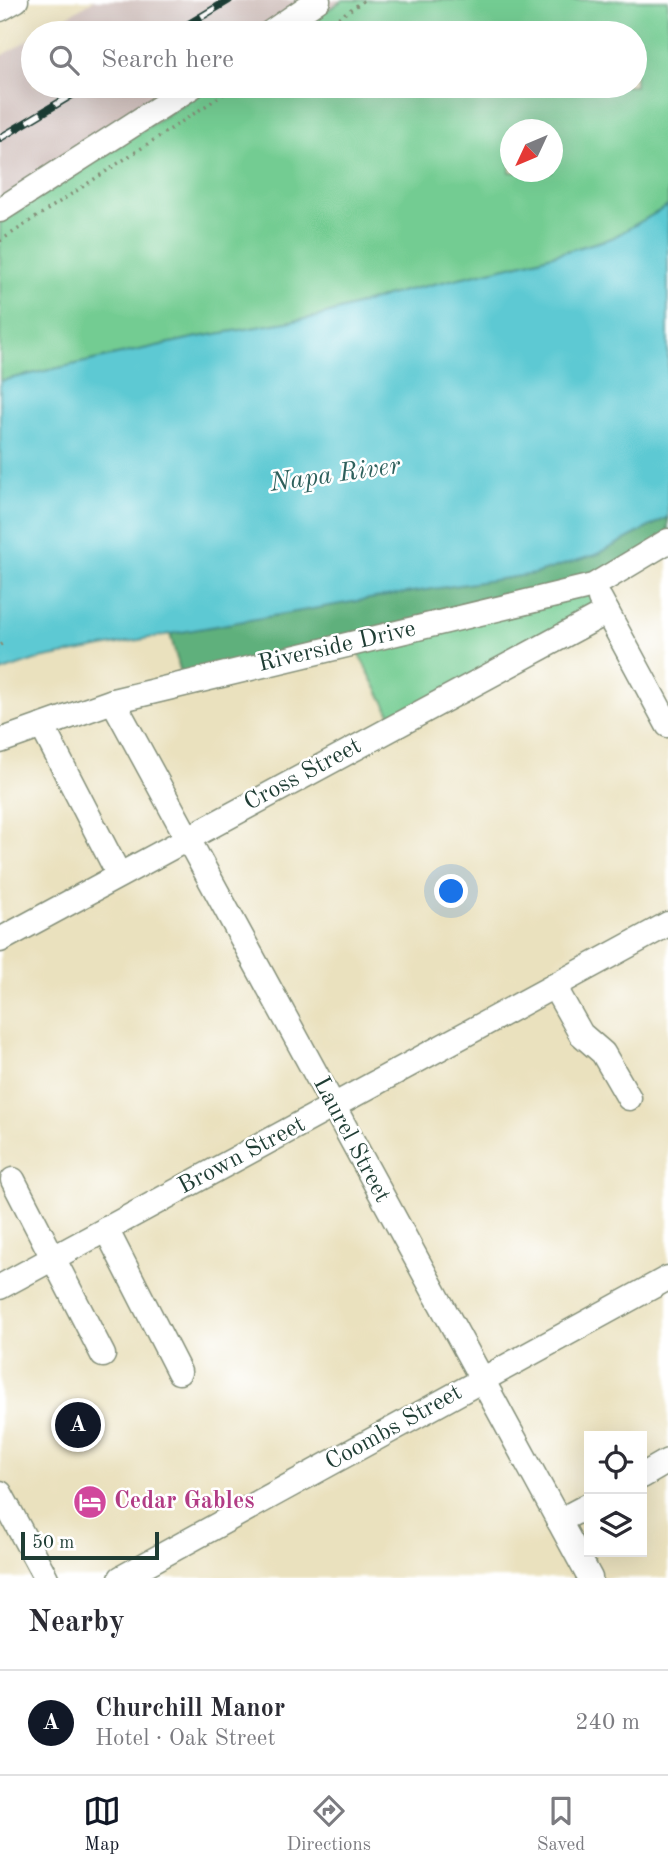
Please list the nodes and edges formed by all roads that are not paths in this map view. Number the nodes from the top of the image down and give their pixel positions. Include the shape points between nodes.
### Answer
1 (16, 0) edge
2 (318, 0) edge
3 (0, 9) edge
4 (287, 21) edge
5 (174, 98) edge
6 (0, 210) edge
7 (668, 541) edge
8 (593, 586) junction
9 (607, 612) junction
10 (113, 701) junction
11 (668, 724) edge
12 (42, 726) junction
13 (0, 741) edge
14 (187, 837) junction
15 (119, 875) junction
16 (668, 924) edge
17 (3, 931) edge
18 (554, 986) junction
19 (629, 1098) dead end
20 (333, 1106) junction
21 (13, 1180) dead end
22 (106, 1229) junction
23 (52, 1258) junction
24 (668, 1278) edge
25 (0, 1287) edge
26 (103, 1355) dead end
27 (179, 1372) dead end
28 (481, 1380) junction
29 (668, 1461) edge
30 (647, 1473) edge
31 (0, 1493) edge
32 (584, 1508) edge
33 (559, 1521) junction
34 (46, 1578) edge
35 (121, 1578) edge
36 (590, 1578) edge

1 - 3 street
2 - 4 street
5 - 6 street
7 - 8 street, Riverside Drive
8 - 9 street
8 - 10 street, Riverside Drive
9 - 11 street
9 - 14 street, Cross Street
10 - 12 street, Riverside Drive
10 - 14 street, Laurel Street
12 - 13 street, Riverside Drive
12 - 15 street
14 - 15 street, Cross Street
14 - 20 street, Laurel Street
15 - 17 street, Cross Street
16 - 18 street, Brown Street
18 - 19 street via 581,1034 603,1053
18 - 20 street, Brown Street
20 - 22 street, Brown Street
20 - 28 street, Laurel Street
21 - 23 street
22 - 23 street, Brown Street
22 - 27 street
23 - 25 street, Brown Street
23 - 26 street
24 - 28 street, Coombs Street
28 - 33 street, Laurel Street
28 - 35 street, Coombs Street
29 - 30 street
31 - 34 street
32 - 33 street
33 - 36 street, Laurel Street

